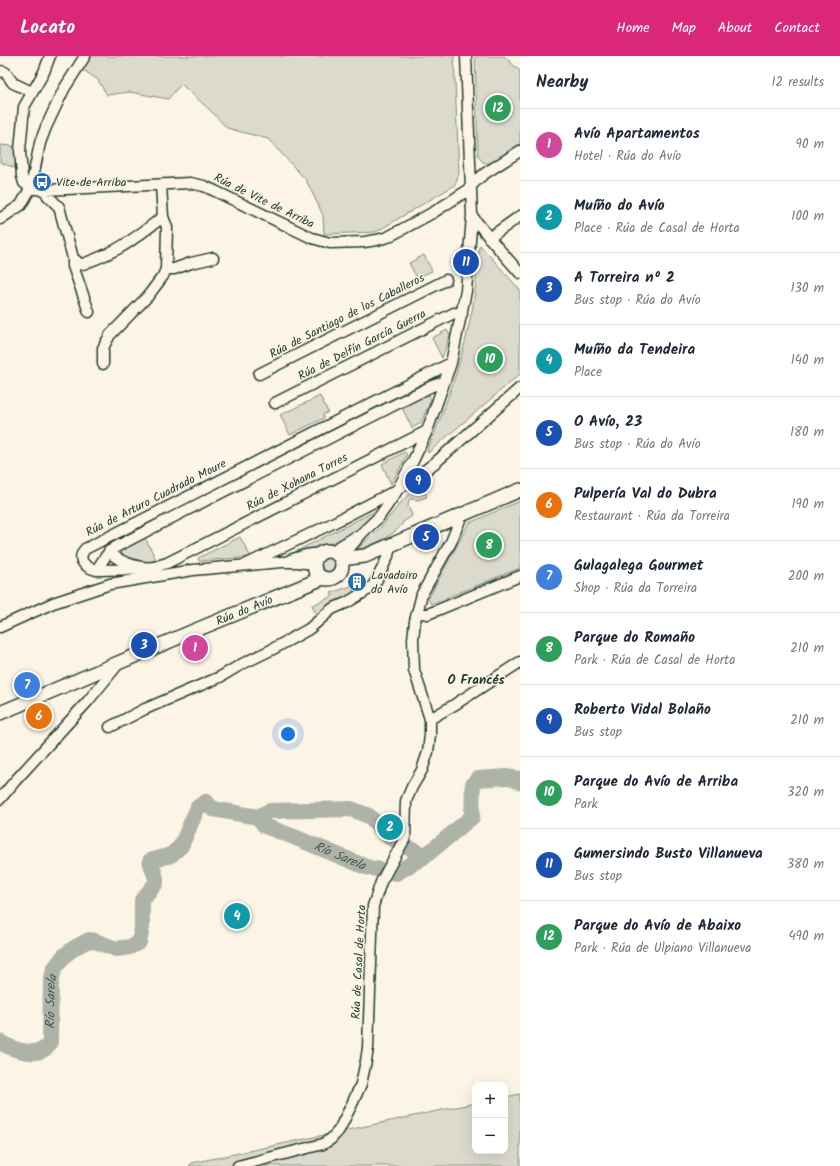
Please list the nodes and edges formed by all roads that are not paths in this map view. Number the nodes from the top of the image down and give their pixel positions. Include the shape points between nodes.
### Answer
1 (50, 56) edge
2 (85, 56) edge
3 (466, 56) edge
4 (0, 71) edge
5 (32, 92) junction
6 (520, 151) edge
7 (470, 159) junction
8 (487, 172) junction
9 (161, 185) junction
10 (471, 186) junction
11 (31, 187) junction
12 (45, 190) junction
13 (472, 216) junction
14 (520, 216) edge
15 (163, 217) junction
16 (0, 219) edge
17 (489, 238) junction
18 (73, 258) junction
19 (213, 258) dead end
20 (166, 269) junction
21 (520, 273) edge
22 (446, 280) dead end
23 (89, 312) dead end
24 (462, 314) junction
25 (451, 363) junction
26 (103, 364) dead end
27 (259, 374) dead end
28 (444, 382) junction
29 (520, 388) edge
30 (275, 403) dead end
31 (426, 431) junction
32 (414, 459) junction
33 (433, 464) junction
34 (398, 488) junction
35 (520, 490) edge
36 (462, 515) junction
37 (390, 546) junction
38 (283, 548) junction
39 (109, 551) junction
40 (179, 557) junction
41 (167, 563) junction
42 (281, 563) junction
43 (328, 563) junction
44 (245, 565) junction
45 (96, 570) junction
46 (193, 570) junction
47 (163, 575) junction
48 (520, 576) edge
49 (417, 612) junction
50 (0, 627) edge
51 (120, 662) junction
52 (520, 662) edge
53 (0, 713) edge
54 (430, 719) junction
55 (110, 727) dead end
56 (0, 799) edge
57 (238, 1166) edge

1 - 5 street
2 - 11 street via 64,89 46,127
3 - 7 street
4 - 5 street via 5,72 13,83
5 - 11 street via 24,107 20,150 24,183
6 - 8 street, Rúa de Vite de Arriba
7 - 8 street via 475,167
7 - 10 street
8 - 10 street, Rúa de Vite de Arriba
9 - 10 street, Rúa de Vite de Arriba via 190,183 204,186 312,238 330,243 364,242 388,237 434,212
9 - 12 street, Rúa de Vite de Arriba
9 - 15 street
10 - 13 street
11 - 12 street, Rúa de Vite de Arriba via 35,190
11 - 16 street via 21,205
12 - 18 street via 59,207
13 - 17 street
13 - 24 street
14 - 17 street
15 - 18 street via 108,254 83,264
15 - 20 street via 167,227
17 - 21 street
18 - 23 street via 72,266
19 - 20 street
20 - 26 street via 148,296 110,335 103,348
22 - 27 street, Rúa de Santiago de los Caballeros
24 - 25 street
24 - 30 street, Rúa de Delfín García Guerra via 454,313
25 - 28 street
25 - 45 street, Rúa de Arturo Cuadrado Moure via 85,549 81,556 83,564
28 - 31 street
28 - 39 street, Rúa de Arturo Cuadrado Moure
29 - 33 street
31 - 32 street
31 - 40 street, Rúa de Xohana Torres
32 - 33 street
32 - 34 street
33 - 34 street
34 - 38 street
34 - 43 street via 379,517
35 - 36 main road, Rúa do Avío
36 - 37 main road, Rúa do Avío
36 - 49 street, Rúa de Casal de Horta via 451,542 422,594
37 - 43 main road, Rúa do Avío via 365,556
37 - 55 street via 388,556 371,588 332,609 309,629 220,677
38 - 42 street via 277,555
38 - 44 street
39 - 41 street, Rúa de Xohana Torres via 115,558 142,567
39 - 45 street, Rúa de Arturo Cuadrado Moure
40 - 41 street, Rúa de Xohana Torres
40 - 46 street
41 - 47 street
42 - 43 street via 306,555
42 - 44 street
43 - 51 main road, Rúa do Avío via 280,595
44 - 46 street
45 - 47 street via 144,571
46 - 47 street
47 - 50 street via 110,584 52,603
48 - 49 street via 428,614
49 - 54 street, Rúa de Casal de Horta via 413,639 414,670
51 - 53 main road, Rúa do Avío
51 - 56 street
52 - 54 street
54 - 57 street, Rúa de Casal de Horta via 427,756 406,801 405,838 380,882 373,906 367,1054 361,1084 339,1130 331,1139 323,1144

